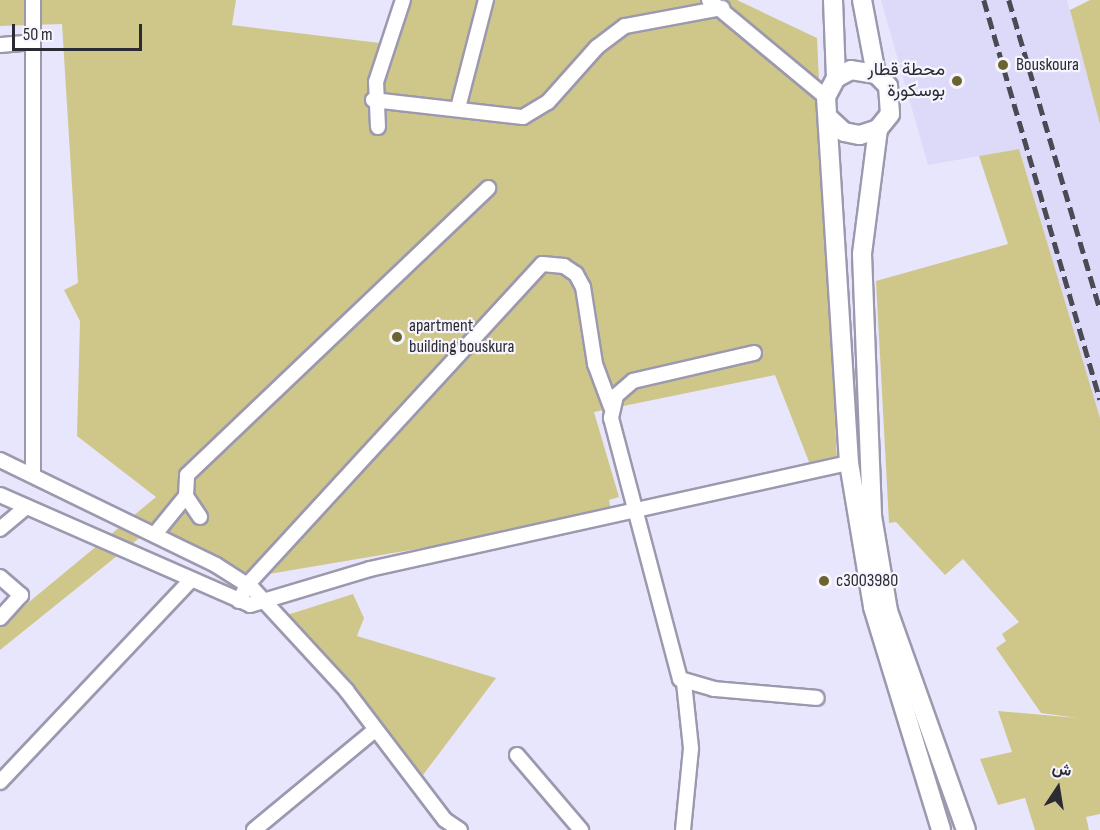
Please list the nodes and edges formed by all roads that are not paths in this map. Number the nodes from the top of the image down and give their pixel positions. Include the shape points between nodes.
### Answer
1 (33, 0) edge
2 (403, 0) edge
3 (486, 0) edge
4 (709, 0) edge
5 (833, 0) edge
6 (862, 0) edge
7 (722, 8) junction
8 (32, 42) junction
9 (0, 45) edge
10 (876, 74) junction
11 (836, 78) junction
12 (826, 97) junction
13 (373, 100) junction
14 (458, 108) junction
15 (830, 119) junction
16 (378, 127) dead end
17 (878, 129) junction
18 (488, 188) dead end
19 (754, 353) dead end
20 (611, 407) junction
21 (0, 460) edge
22 (849, 463) junction
23 (33, 475) junction
24 (0, 495) edge
25 (186, 496) junction
26 (26, 507) junction
27 (639, 509) junction
28 (200, 517) dead end
29 (0, 529) edge
30 (155, 534) junction
31 (0, 577) edge
32 (192, 580) junction
33 (247, 585) junction
34 (250, 601) junction
35 (0, 618) edge
36 (684, 682) junction
37 (817, 698) dead end
38 (375, 730) junction
39 (517, 755) dead end
40 (0, 782) edge
41 (446, 825) edge
42 (254, 830) edge
43 (460, 830) edge
44 (581, 830) edge
45 (683, 830) edge
46 (941, 830) edge
47 (966, 830) edge

1 - 8 street
2 - 13 street
3 - 14 street
4 - 7 street
5 - 11 street
6 - 10 street
7 - 12 street
7 - 14 street via 625,26 531,114
8 - 9 street
8 - 23 street
10 - 11 street via 851,70
10 - 17 street via 888,86 892,102
11 - 12 street
12 - 15 street
13 - 14 street
13 - 16 street
15 - 17 street via 844,132 860,135
15 - 22 street
17 - 47 street via 862,254 872,516 888,611
18 - 25 street via 187,475
19 - 20 street via 633,381
20 - 27 street
20 - 33 street via 595,364 583,287 564,266 542,264
21 - 23 street
22 - 27 street
22 - 46 street via 871,598
23 - 30 street
24 - 26 street
25 - 28 street
25 - 30 street
26 - 29 street
26 - 32 street
27 - 34 street
27 - 36 street via 675,670
30 - 33 street
31 - 35 street via 21,595
32 - 34 street
32 - 40 street
33 - 34 street
34 - 38 street via 273,612 346,690
36 - 37 street
36 - 45 street via 691,748
38 - 41 street
38 - 42 street
39 - 44 street
41 - 43 street

